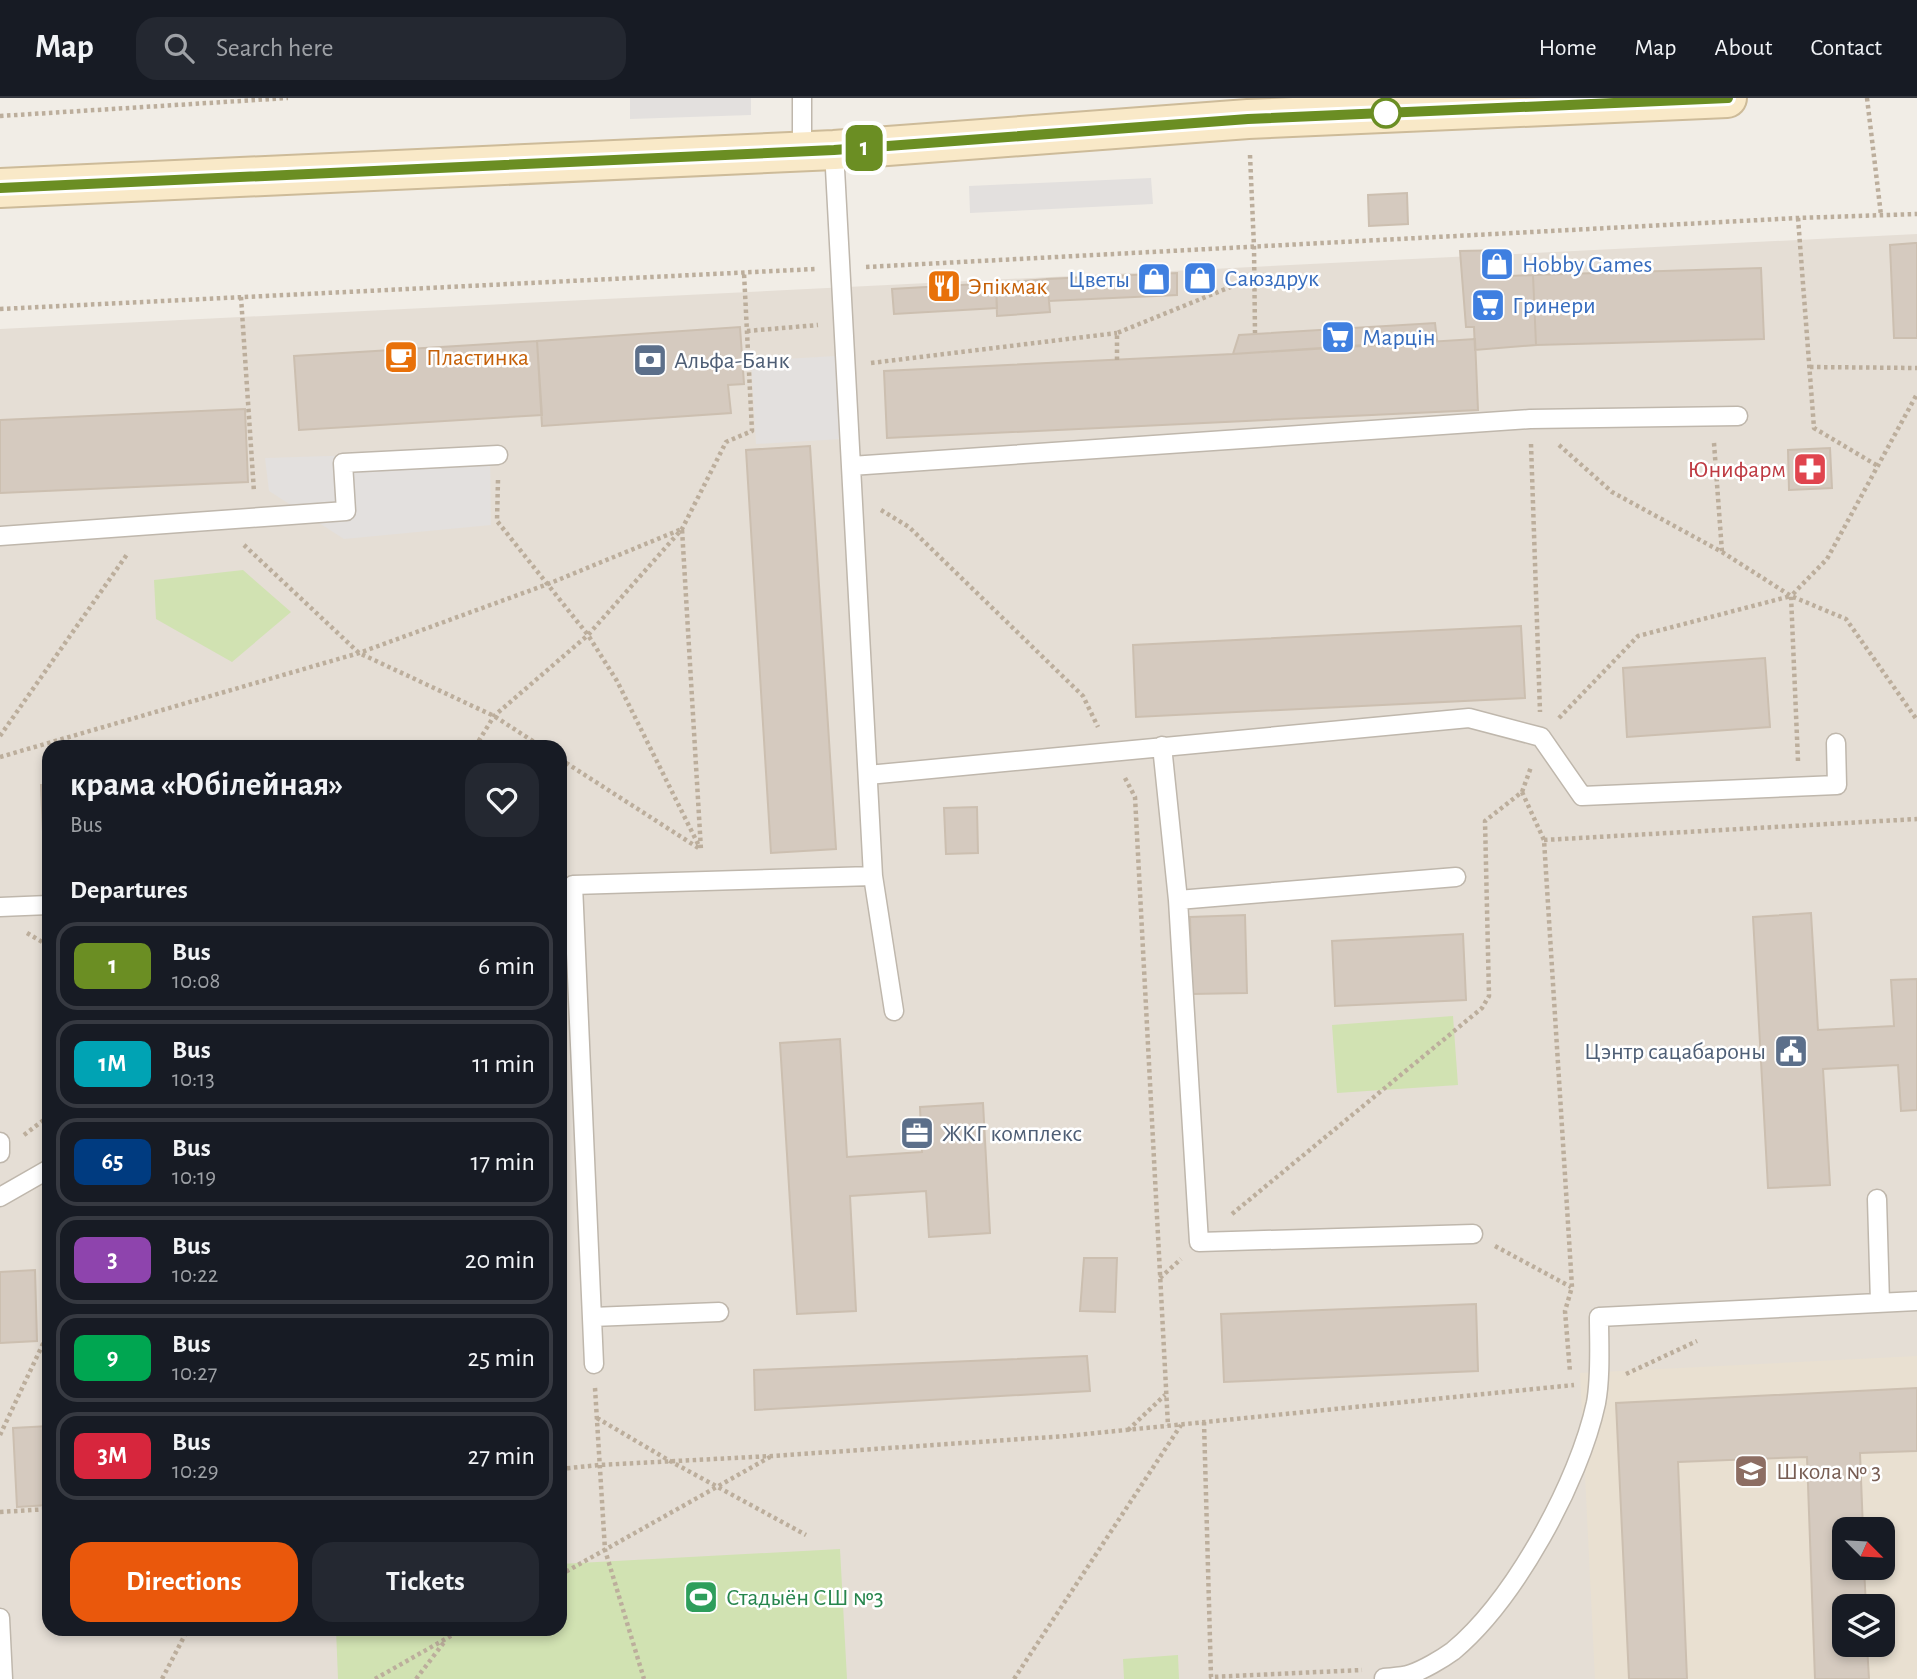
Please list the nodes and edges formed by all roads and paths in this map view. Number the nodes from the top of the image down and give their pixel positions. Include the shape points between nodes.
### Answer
1 (288, 98) edge
2 (802, 98) edge
3 (1727, 98) edge
4 (1867, 98) edge
5 (0, 116) edge
6 (1248, 119) junction
7 (818, 150) junction
8 (0, 188) edge
9 (1917, 214) edge
10 (1882, 216) junction
11 (1798, 218) junction
12 (1254, 247) junction
13 (840, 268) junction
14 (744, 273) junction
15 (1255, 277) junction
16 (241, 297) junction
17 (0, 309) edge
18 (843, 323) junction
19 (747, 331) junction
20 (1116, 333) junction
21 (1255, 333) dead end
22 (1117, 359) dead end
23 (846, 366) junction
24 (1810, 367) junction
25 (1917, 368) edge
26 (1917, 394) edge
27 (1738, 416) dead end
28 (1712, 418) junction
29 (1530, 419) junction
30 (498, 455) joint
31 (851, 466) junction
32 (1878, 466) junction
33 (853, 494) junction
34 (256, 518) junction
35 (218, 521) junction
36 (148, 525) junction
37 (682, 530) junction
38 (0, 536) edge
39 (1722, 552) junction
40 (548, 584) junction
41 (1791, 596) junction
42 (588, 635) junction
43 (359, 653) junction
44 (494, 716) junction
45 (1917, 720) edge
46 (0, 736) edge
47 (1541, 737) junction
48 (59, 740) edge
49 (479, 740) edge
50 (531, 740) edge
51 (1836, 743) dead end
52 (42, 745) edge
53 (1162, 746) junction
54 (1109, 751) junction
55 (0, 757) edge
56 (567, 764) edge
57 (868, 775) junction
58 (1800, 786) junction
59 (1522, 792) junction
60 (1917, 819) edge
61 (1544, 840) junction
62 (701, 850) junction
63 (873, 876) junction
64 (1456, 877) dead end
65 (725, 880) junction
66 (1178, 900) junction
67 (42, 905) edge
68 (0, 907) edge
69 (894, 1011) dead end
70 (0, 1142) edge
71 (0, 1153) edge
72 (42, 1172) edge
73 (0, 1198) edge
74 (1877, 1199) dead end
75 (1473, 1234) joint
76 (1199, 1242) junction
77 (1160, 1278) junction
78 (1572, 1287) junction
79 (1917, 1301) edge
80 (1880, 1303) junction
81 (719, 1312) dead end
82 (592, 1317) junction
83 (1703, 1338) dead end
84 (42, 1346) edge
85 (594, 1364) dead end
86 (1620, 1377) dead end
87 (1597, 1383) junction
88 (1571, 1385) junction
89 (1166, 1394) junction
90 (597, 1418) dead end
91 (1204, 1422) junction
92 (1181, 1424) junction
93 (1168, 1426) junction
94 (1128, 1430) junction
95 (0, 1435) edge
96 (772, 1456) junction
97 (670, 1461) junction
98 (599, 1465) junction
99 (567, 1468) edge
100 (718, 1486) junction
101 (42, 1509) edge
102 (0, 1512) edge
103 (806, 1535) dead end
104 (604, 1550) junction
105 (567, 1571) edge
106 (0, 1618) edge
107 (184, 1636) edge
108 (451, 1636) edge
109 (447, 1638) junction
110 (1211, 1678) edge
111 (1384, 1678) edge
112 (3, 1679) edge
113 (162, 1679) edge
114 (375, 1679) edge
115 (416, 1679) edge
116 (644, 1679) edge
117 (1014, 1679) edge

1 - 5 path
2 - 7 lane
3 - 6 main road
4 - 10 path
6 - 7 main road
6 - 12 path
7 - 8 main road
7 - 13 lane
9 - 10 path
10 - 11 path
11 - 12 path
11 - 24 path
12 - 13 path
12 - 15 path
13 - 14 path
13 - 18 lane
14 - 16 path
14 - 19 path
15 - 20 path
15 - 21 path
16 - 17 path
16 - 34 path
18 - 19 path
18 - 23 lane
19 - 37 path via 752,431 726,442
20 - 22 path
20 - 23 path
23 - 31 lane
24 - 25 path
24 - 32 path via 1814,428
26 - 32 path
27 - 28 lane
28 - 29 lane
28 - 39 path
29 - 31 lane
29 - 39 path via 1612,492
29 - 47 path
30 - 34 lane via 343,463 346,511
30 - 40 path via 497,521
31 - 33 lane
32 - 41 path via 1827,559
33 - 54 path via 909,527 1083,696
33 - 57 lane
34 - 35 lane
35 - 36 lane
35 - 43 path
36 - 38 lane
36 - 46 path
37 - 40 path
37 - 42 path
37 - 62 path
39 - 41 path
40 - 42 path
40 - 43 path
41 - 45 path via 1846,619
41 - 47 path via 1638,635
41 - 58 path
42 - 44 path
42 - 62 path via 617,681
43 - 44 path
43 - 48 path
44 - 49 path
44 - 50 path
47 - 53 lane via 1469,718
47 - 58 lane via 1582,796
47 - 59 path
51 - 58 lane via 1838,785
52 - 55 path
53 - 54 lane
53 - 66 lane
54 - 57 lane
54 - 77 path via 1135,796
56 - 62 path
57 - 63 lane
59 - 61 path
59 - 76 path via 1485,821 1489,996 1482,1008
60 - 61 path
61 - 78 path
62 - 65 path
63 - 65 lane
63 - 69 lane
64 - 66 lane
65 - 82 lane via 573,885
66 - 76 lane
67 - 68 lane
70 - 71 lane
72 - 73 lane
74 - 80 lane
75 - 76 lane
75 - 78 path
76 - 77 path
77 - 89 path
78 - 88 path via 1565,1311
79 - 80 lane
80 - 87 lane via 1599,1317
81 - 82 lane
82 - 85 lane
83 - 86 path
84 - 95 path
87 - 88 path
87 - 111 lane via 1586,1439 1574,1470 1558,1507 1517,1575 1452,1651 1411,1674
88 - 91 path
89 - 93 path
89 - 94 path
90 - 97 path
91 - 92 path
91 - 110 path
92 - 93 path
92 - 117 path
93 - 94 path
94 - 96 path
96 - 97 path
96 - 100 path
97 - 98 path
97 - 100 path
98 - 99 path
98 - 104 path
100 - 103 path
100 - 104 path
101 - 102 path
104 - 105 path
104 - 116 path
106 - 112 lane
107 - 113 path
108 - 109 path
109 - 114 path
109 - 115 path
110 - 111 path via 1384,1669

